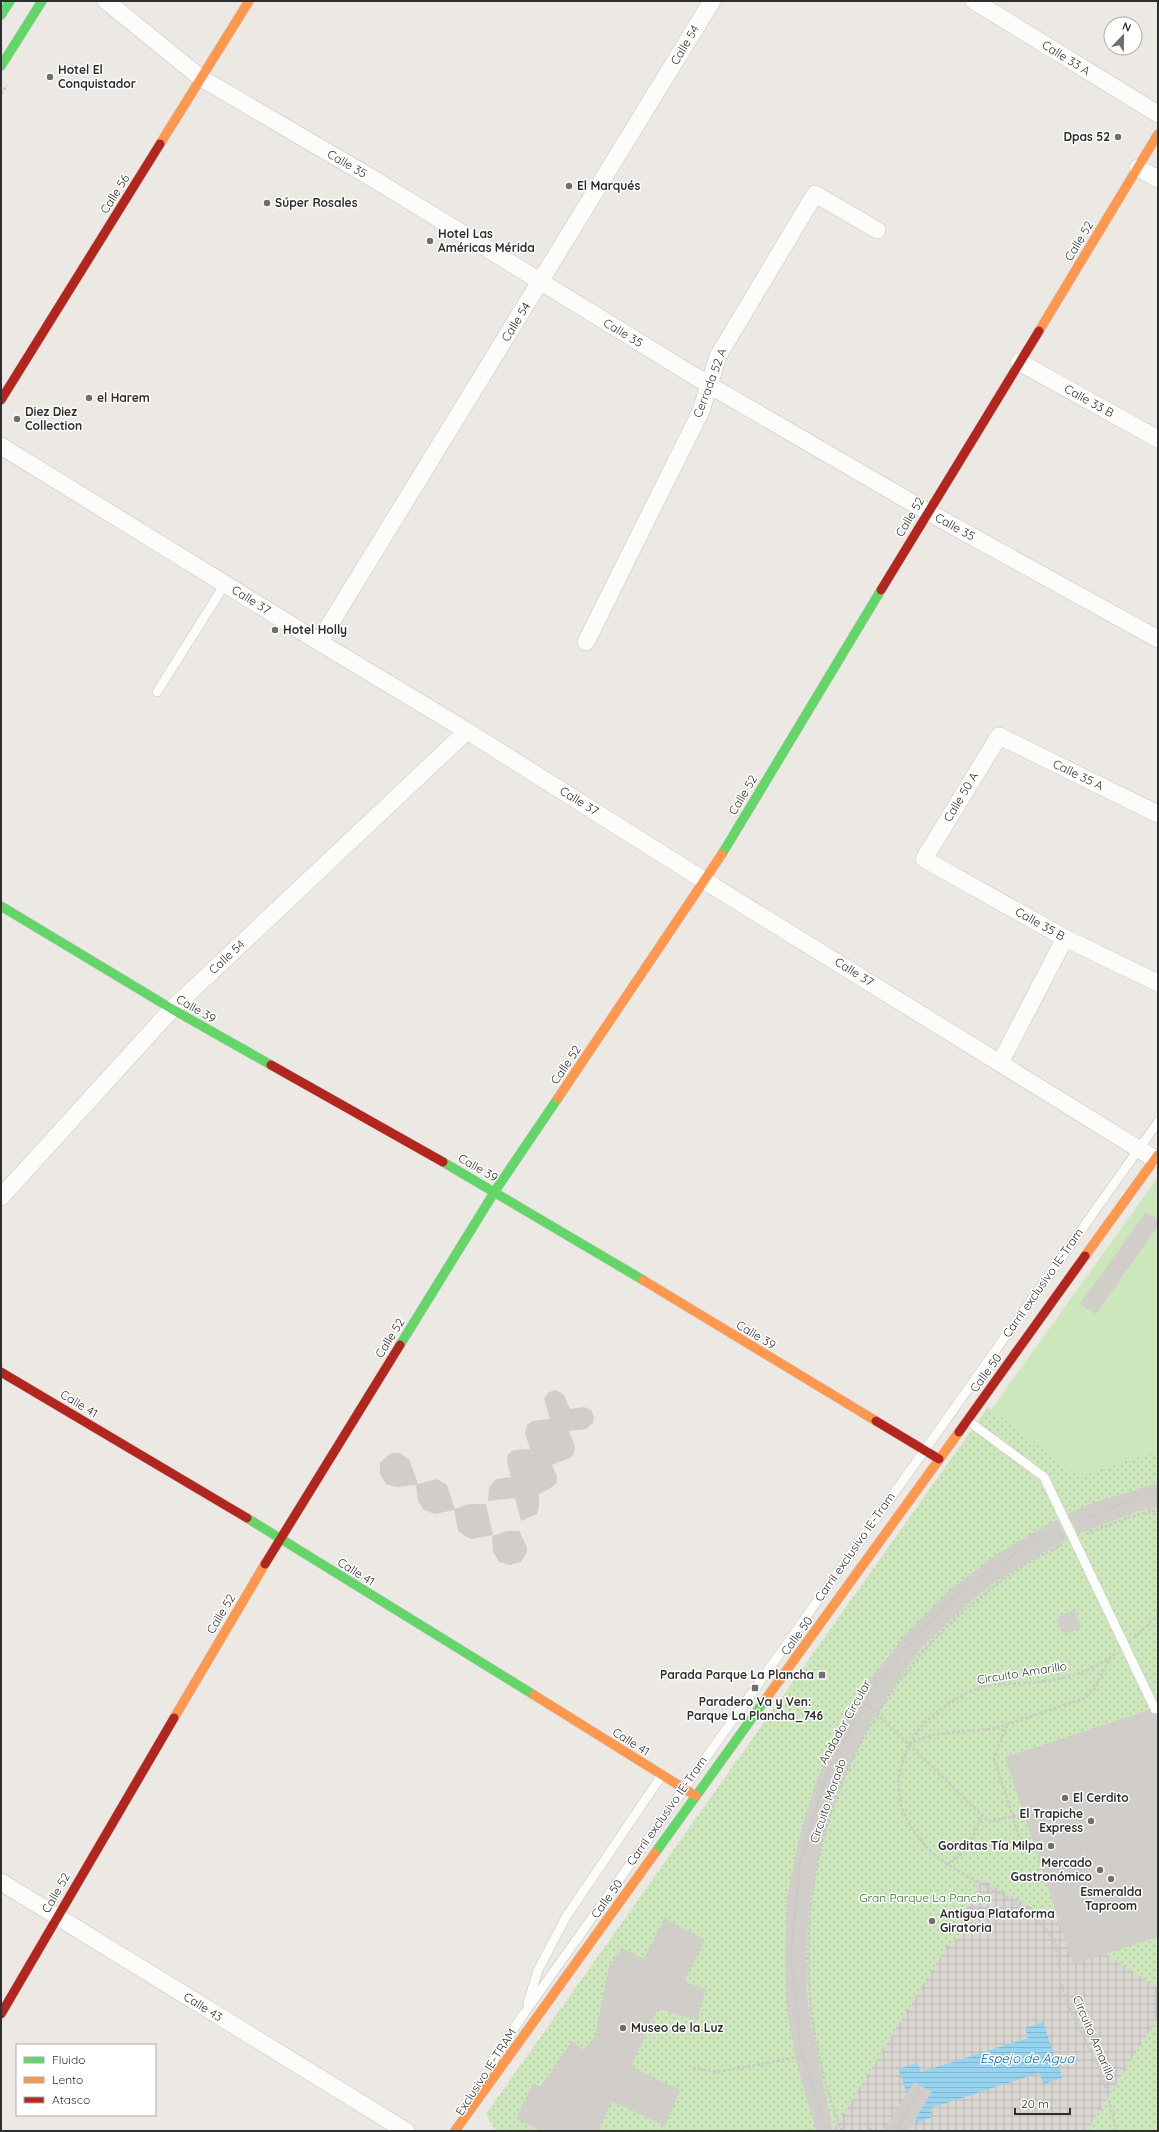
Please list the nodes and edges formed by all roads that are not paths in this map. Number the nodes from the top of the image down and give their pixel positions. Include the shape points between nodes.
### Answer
1 (10, 1) edge
2 (42, 1) edge
3 (106, 1) edge
4 (249, 1) edge
5 (712, 1) edge
6 (974, 1) edge
7 (1, 15) edge
8 (1, 66) edge
9 (201, 78) junction
10 (1158, 114) edge
11 (1158, 134) edge
12 (1138, 168) junction
13 (1158, 179) edge
14 (877, 230) dead end
15 (540, 283) junction
16 (1019, 362) junction
17 (709, 385) junction
18 (1, 400) edge
19 (1158, 439) edge
20 (1, 446) edge
21 (928, 512) junction
22 (225, 584) junction
23 (1158, 639) edge
24 (319, 642) junction
25 (586, 642) dead end
26 (157, 692) dead end
27 (467, 730) junction
28 (999, 736) joint
29 (1158, 814) edge
30 (924, 859) joint
31 (705, 881) junction
32 (1, 906) edge
33 (1065, 938) junction
34 (1158, 983) edge
35 (172, 1009) junction
36 (1000, 1063) junction
37 (1158, 1122) edge
38 (1139, 1149) junction
39 (1157, 1157) edge
40 (495, 1191) junction
41 (1, 1197) edge
42 (1, 1372) edge
43 (967, 1420) junction
44 (924, 1450) junction
45 (939, 1459) junction
46 (280, 1538) junction
47 (1155, 1709) dead end
48 (662, 1775) junction
49 (683, 1789) junction
50 (696, 1796) junction
51 (1, 1882) edge
52 (57, 1916) junction
53 (525, 2012) junction
54 (1, 2014) edge
55 (406, 2131) edge
56 (447, 2131) edge
57 (455, 2131) edge

1 - 7 main road
2 - 8 main road
3 - 9 street, Calle 35
4 - 9 main road, Calle 56
5 - 15 street, Calle 54
6 - 10 street, Calle 33 A
9 - 15 street, Calle 35 via 377,181
9 - 18 main road, Calle 56
11 - 12 main road, Calle 52
12 - 13 street
12 - 16 main road, Calle 52
14 - 17 street, Cerrada 52 A via 815,194 718,356
15 - 17 street, Calle 35
15 - 24 street, Calle 54
16 - 19 street, Calle 33 B
16 - 21 main road, Calle 52
17 - 21 street, Calle 35
17 - 25 street, Cerrada 52 A via 701,410
20 - 22 street, Calle 37
21 - 23 street, Calle 35
21 - 31 main road, Calle 52
22 - 24 street, Calle 37
22 - 26 lane
24 - 27 street, Calle 37
27 - 31 street, Calle 37
27 - 35 street, Calle 54
28 - 29 street, Calle 35 A
28 - 30 street, Calle 50 A
30 - 33 street, Calle 35 B
31 - 36 street, Calle 37
31 - 40 main road, Calle 52
32 - 35 main road, Calle 39
33 - 34 street, Calle 35 B
33 - 36 street
35 - 40 main road, Calle 39
35 - 41 street, Calle 54
36 - 38 street, Calle 37
37 - 38 lane, Carril exclusivo IE-Tram
38 - 39 street, Calle 37
38 - 44 lane, Carril exclusivo IE-Tram
39 - 43 main road, Calle 50
40 - 44 main road, Calle 39
40 - 46 main road, Calle 52
42 - 46 main road, Calle 41
43 - 45 main road, Calle 50
43 - 47 lane via 1044,1477
44 - 45 main road, Calle 39
44 - 49 lane, Carril exclusivo IE-Tram
45 - 50 main road, Calle 50
46 - 48 main road, Calle 41
46 - 52 main road, Calle 52
48 - 49 main road, Calle 41
48 - 53 lane via 566,1917 538,1970
49 - 50 main road, Calle 41
49 - 53 lane, Carril exclusivo IE-Tram
50 - 57 main road, Calle 50
51 - 52 street, Calle 43
52 - 54 main road, Calle 52
52 - 55 street, Calle 43
53 - 56 lane, Exclusivo IE-TRAM

